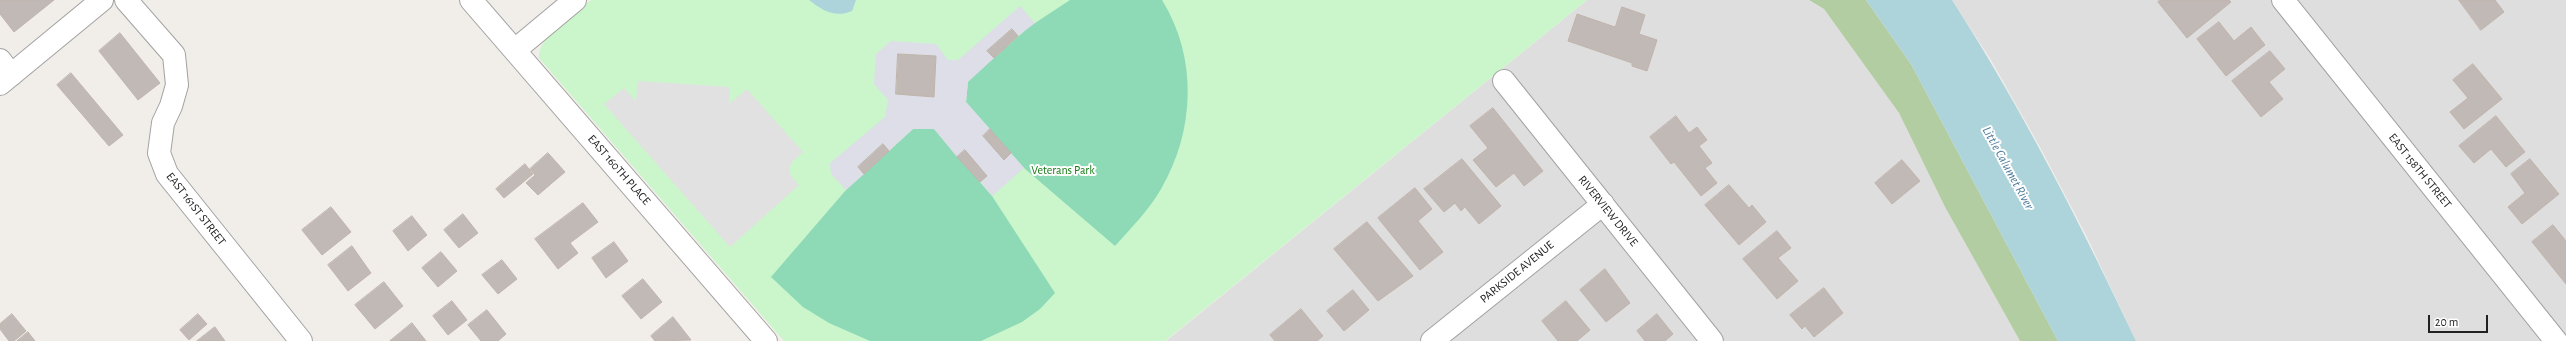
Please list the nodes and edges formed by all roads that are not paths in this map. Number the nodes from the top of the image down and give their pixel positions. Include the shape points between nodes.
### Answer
1 (102, 0) edge
2 (126, 0) edge
3 (471, 0) edge
4 (575, 0) edge
5 (2283, 0) edge
6 (516, 50) junction
7 (4, 73) edge
8 (1504, 81) dead end
9 (1603, 204) junction
10 (301, 341) edge
11 (766, 341) edge
12 (1432, 341) edge
13 (1712, 341) edge
14 (2556, 341) edge

1 - 7 street
2 - 10 street, EAST 161ST STREET via 174,55 177,85 172,106 163,123 159,153 167,174
3 - 6 street, EAST 160TH PLACE
4 - 6 street
5 - 14 street, EAST 158TH STREET
6 - 11 street, EAST 160TH PLACE
8 - 9 street, RIVERVIEW DRIVE
9 - 12 street, PARKSIDE AVENUE
9 - 13 street, RIVERVIEW DRIVE

